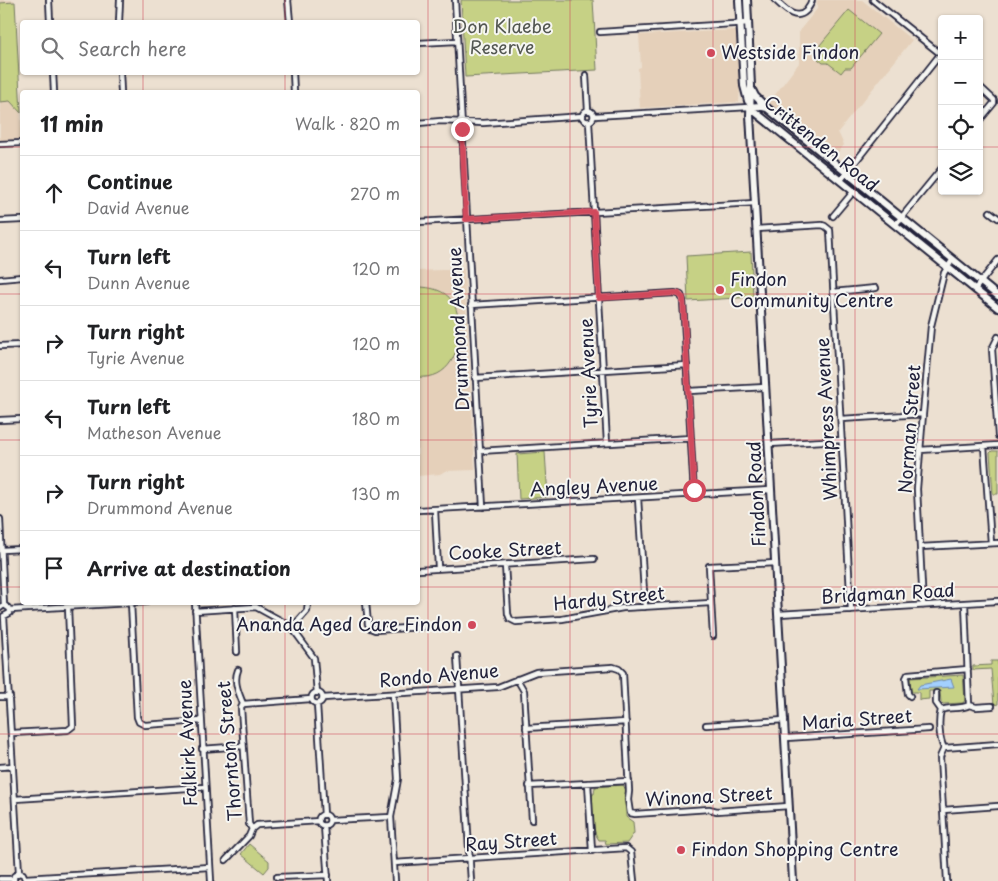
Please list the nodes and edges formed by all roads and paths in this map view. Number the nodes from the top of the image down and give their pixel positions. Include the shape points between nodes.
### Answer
1 (49, 0) edge
2 (120, 0) edge
3 (288, 0) edge
4 (455, 0) edge
5 (740, 0) edge
6 (748, 0) edge
7 (774, 0) edge
8 (812, 0) edge
9 (873, 0) edge
10 (50, 20) edge
11 (119, 20) edge
12 (290, 20) edge
13 (741, 23) junction
14 (749, 23) junction
15 (600, 32) dead end
16 (457, 41) junction
17 (420, 43) edge
18 (742, 50) junction
19 (938, 52) edge
20 (750, 56) junction
21 (938, 58) edge
22 (53, 75) edge
23 (120, 75) edge
24 (292, 75) edge
25 (586, 75) dead end
26 (751, 86) junction
27 (54, 90) edge
28 (121, 90) edge
29 (294, 90) edge
30 (983, 90) edge
31 (749, 107) junction
32 (767, 108) junction
33 (588, 111) junction
34 (583, 116) junction
35 (594, 116) junction
36 (983, 116) edge
37 (765, 120) junction
38 (420, 122) edge
39 (461, 122) junction
40 (589, 122) junction
41 (751, 128) junction
42 (20, 143) edge
43 (0, 144) edge
44 (848, 172) junction
45 (938, 173) edge
46 (841, 180) junction
47 (854, 190) junction
48 (755, 203) junction
49 (594, 212) junction
50 (990, 212) dead end
51 (833, 216) dead end
52 (902, 217) junction
53 (998, 218) edge
54 (466, 219) junction
55 (20, 220) edge
56 (0, 221) edge
57 (420, 222) edge
58 (896, 224) junction
59 (756, 229) junction
60 (953, 259) junction
61 (998, 260) edge
62 (946, 267) junction
63 (20, 277) edge
64 (0, 278) edge
65 (981, 282) junction
66 (876, 288) dead end
67 (975, 290) junction
68 (833, 292) junction
69 (998, 296) edge
70 (599, 298) junction
71 (471, 306) junction
72 (998, 308) edge
73 (998, 338) edge
74 (20, 344) edge
75 (0, 346) edge
76 (687, 365) junction
77 (603, 371) junction
78 (475, 378) junction
79 (766, 387) junction
80 (689, 391) junction
81 (923, 414) junction
82 (20, 419) edge
83 (841, 419) junction
84 (0, 420) edge
85 (998, 436) edge
86 (691, 438) junction
87 (842, 440) junction
88 (607, 443) junction
89 (769, 444) junction
90 (998, 445) edge
91 (984, 446) junction
92 (920, 450) junction
93 (480, 451) junction
94 (771, 490) junction
95 (694, 495) junction
96 (638, 498) junction
97 (483, 507) junction
98 (420, 510) edge
99 (435, 510) junction
100 (0, 519) edge
101 (991, 543) junction
102 (998, 543) edge
103 (920, 547) junction
104 (20, 549) edge
105 (2, 550) junction
106 (594, 559) dead end
107 (776, 563) junction
108 (505, 565) junction
109 (438, 568) junction
110 (420, 570) edge
111 (998, 601) edge
112 (711, 603) junction
113 (965, 603) junction
114 (100, 605) edge
115 (131, 605) edge
116 (195, 605) edge
117 (252, 605) edge
118 (308, 605) edge
119 (366, 605) edge
120 (2, 606) edge
121 (923, 606) junction
122 (68, 607) junction
123 (645, 607) junction
124 (235, 608) junction
125 (10, 610) junction
126 (851, 610) junction
127 (195, 611) junction
128 (779, 614) junction
129 (2, 615) edge
130 (423, 627) dead end
131 (292, 628) junction
132 (713, 636) dead end
133 (238, 652) dead end
134 (457, 656) dead end
135 (968, 669) junction
136 (238, 670) dead end
137 (517, 679) junction
138 (459, 690) junction
139 (317, 693) junction
140 (936, 693) dead end
141 (393, 694) junction
142 (910, 696) dead end
143 (0, 697) edge
144 (10, 697) junction
145 (323, 698) junction
146 (312, 699) junction
147 (243, 704) junction
148 (317, 704) junction
149 (970, 705) junction
150 (992, 706) dead end
151 (941, 710) junction
152 (785, 720) junction
153 (201, 721) junction
154 (626, 722) junction
155 (706, 725) dead end
156 (526, 728) junction
157 (929, 729) dead end
158 (12, 733) junction
159 (786, 738) junction
160 (998, 744) edge
161 (243, 746) junction
162 (944, 748) junction
163 (202, 749) junction
164 (14, 766) junction
165 (0, 767) edge
166 (629, 781) junction
167 (588, 783) junction
168 (529, 786) junction
169 (204, 787) junction
170 (15, 799) junction
171 (789, 806) junction
172 (998, 806) edge
173 (943, 810) junction
174 (630, 813) joint
175 (324, 815) junction
176 (391, 817) junction
177 (330, 820) junction
178 (532, 820) dead end
179 (319, 821) junction
180 (324, 826) junction
181 (252, 829) junction
182 (592, 851) junction
183 (469, 858) junction
184 (226, 860) dead end
185 (394, 863) junction
186 (210, 867) junction
187 (19, 873) junction
188 (328, 875) junction
189 (277, 877) dead end
190 (0, 879) edge
191 (14, 880) edge
192 (25, 880) edge
193 (794, 880) edge
194 (211, 881) edge
195 (328, 881) edge
196 (395, 881) edge
197 (471, 881) edge
198 (634, 881) edge
199 (947, 881) edge

1 - 10 street
2 - 11 street
3 - 12 street
4 - 16 street, Drummond Avenue
5 - 13 main road, Findon Road
6 - 14 main road, Findon Road
7 - 8 street via 789,12 799,15
9 - 19 street
13 - 14 street
13 - 15 street
13 - 18 main road, Findon Road
14 - 20 main road, Findon Road
16 - 17 street
16 - 39 street, Drummond Avenue
18 - 20 main road
18 - 31 main road, Findon Road
20 - 26 main road, Findon Road
21 - 44 street
22 - 27 street
23 - 28 street
24 - 29 street
25 - 33 street
26 - 31 main road, Findon Road
26 - 32 main road via 754,96
30 - 36 street via 994,100
31 - 32 main road, Crittenden Road
31 - 35 street
31 - 37 main road, Crittenden Road
31 - 41 main road, Findon Road
32 - 44 main road, Crittenden Road
33 - 34 street
33 - 35 street
34 - 39 street
34 - 40 street
35 - 40 street
37 - 41 main road via 757,120
37 - 46 main road, Crittenden Road
38 - 39 street
39 - 54 street, Drummond Avenue
40 - 49 street, Tyrie Avenue
41 - 48 main road, Findon Road
42 - 43 street
44 - 46 street
44 - 52 main road, Crittenden Road
45 - 52 street
46 - 47 main road, Crittenden Road
47 - 51 street
47 - 58 main road, Crittenden Road
48 - 49 street
48 - 59 main road, Findon Road
49 - 54 street
49 - 70 street, Tyrie Avenue
50 - 53 street
52 - 58 street
52 - 60 main road, Crittenden Road
54 - 57 street
54 - 71 street, Drummond Avenue
55 - 56 street
58 - 62 main road, Crittenden Road
59 - 68 street, Whimpress Avenue via 827,227 830,230
59 - 79 main road, Findon Road
60 - 62 street, Norman Street
60 - 65 main road, Crittenden Road
61 - 65 street
62 - 67 main road, Crittenden Road
62 - 81 street, Norman Street via 931,326
63 - 64 street
65 - 67 street
65 - 69 main road, Crittenden Road
66 - 68 street
67 - 72 main road, Crittenden Road
68 - 83 street, Whimpress Avenue
70 - 71 street
70 - 76 street via 682,295
70 - 77 street, Tyrie Avenue
71 - 78 street, Drummond Avenue
73 - 85 street via 992,355
74 - 75 street
76 - 77 street
76 - 80 street
77 - 78 street
77 - 88 street, Tyrie Avenue
78 - 93 street, Drummond Avenue
79 - 80 street
79 - 89 main road, Findon Road
80 - 86 street
81 - 83 street
81 - 92 street, Norman Street
82 - 84 street
83 - 87 street, Whimpress Avenue
86 - 88 street
86 - 95 street
87 - 89 street
87 - 126 street, Whimpress Avenue
88 - 93 street
89 - 94 main road, Findon Road
90 - 91 street
91 - 92 street
91 - 101 street
92 - 103 street, Norman Street via 917,489
93 - 97 street, Drummond Avenue
94 - 95 street, Angley Avenue
94 - 107 main road, Findon Road
95 - 96 street, Angley Avenue
96 - 97 street, Angley Avenue
96 - 123 street
97 - 99 street, Angley Avenue
98 - 99 street, Angley Avenue
99 - 109 street
100 - 105 street
101 - 102 street
101 - 103 street
103 - 121 street, Norman Street
104 - 105 street
105 - 120 street
106 - 108 street, Cooke Street
107 - 112 street via 709,566
107 - 128 main road, Findon Road
108 - 109 street, Cooke Street
108 - 123 street, Hardy Street via 508,614 516,622
109 - 110 street, Cooke Street
111 - 113 street, Bridgman Road
112 - 123 street, Hardy Street
112 - 132 street
113 - 121 street, Bridgman Road
113 - 135 street
114 - 122 street
115 - 153 street via 139,722 145,725
116 - 127 street, Falkirk Avenue
117 - 124 street
117 - 131 street
118 - 131 street via 307,611
119 - 130 street via 368,624 375,630
120 - 125 street
121 - 126 street, Bridgman Road
122 - 125 street
122 - 158 street via 73,726 68,730
124 - 127 street
124 - 133 street
125 - 129 street via 8,615
126 - 128 street, Bridgman Road
127 - 153 street, Falkirk Avenue
128 - 152 main road, Findon Road
129 - 144 street
131 - 139 street via 314,658
134 - 138 street
135 - 142 street via 908,674
135 - 149 street
136 - 147 street, Thornton Street via 237,692
137 - 138 street, Rondo Avenue via 498,687
137 - 154 street, Rondo Avenue via 536,672 619,669 623,673
137 - 156 street via 524,691
138 - 141 street, Rondo Avenue
138 - 183 street
139 - 145 street
139 - 146 street
140 - 151 street via 936,703
141 - 145 street, Rondo Avenue
141 - 176 street via 398,779
143 - 144 street
144 - 158 street
145 - 148 street
146 - 147 street
146 - 148 street
147 - 161 street, Thornton Street
148 - 175 street
149 - 150 street
149 - 151 street
151 - 162 street
152 - 155 street
152 - 159 main road, Findon Road
153 - 163 street, Falkirk Avenue
154 - 156 street
154 - 166 street, Rondo Avenue
156 - 168 street
157 - 159 street, Maria Street
158 - 164 street
159 - 171 main road, Findon Road
160 - 162 street
161 - 163 street
161 - 181 street, Thornton Street
162 - 173 street via 940,757
163 - 169 street, Falkirk Avenue
164 - 165 street
164 - 170 street
166 - 167 street
166 - 174 street, Rondo Avenue
167 - 168 street
167 - 182 street
168 - 178 street
169 - 170 street
169 - 186 street, Falkirk Avenue
170 - 187 street
171 - 174 street, Winona Street
171 - 193 main road, Findon Road
172 - 173 street
173 - 199 street
175 - 177 street
175 - 179 street
176 - 177 street
176 - 185 street
177 - 180 street
179 - 180 street
179 - 181 street via 257,825
180 - 188 street
181 - 184 street
182 - 183 street, Ray Street
182 - 198 street, Ray Street via 630,850
183 - 185 street, Ray Street
183 - 197 street
185 - 196 street
186 - 192 street
186 - 194 street, Falkirk Avenue
187 - 191 street
187 - 192 street
188 - 189 street
188 - 195 street
190 - 191 street

